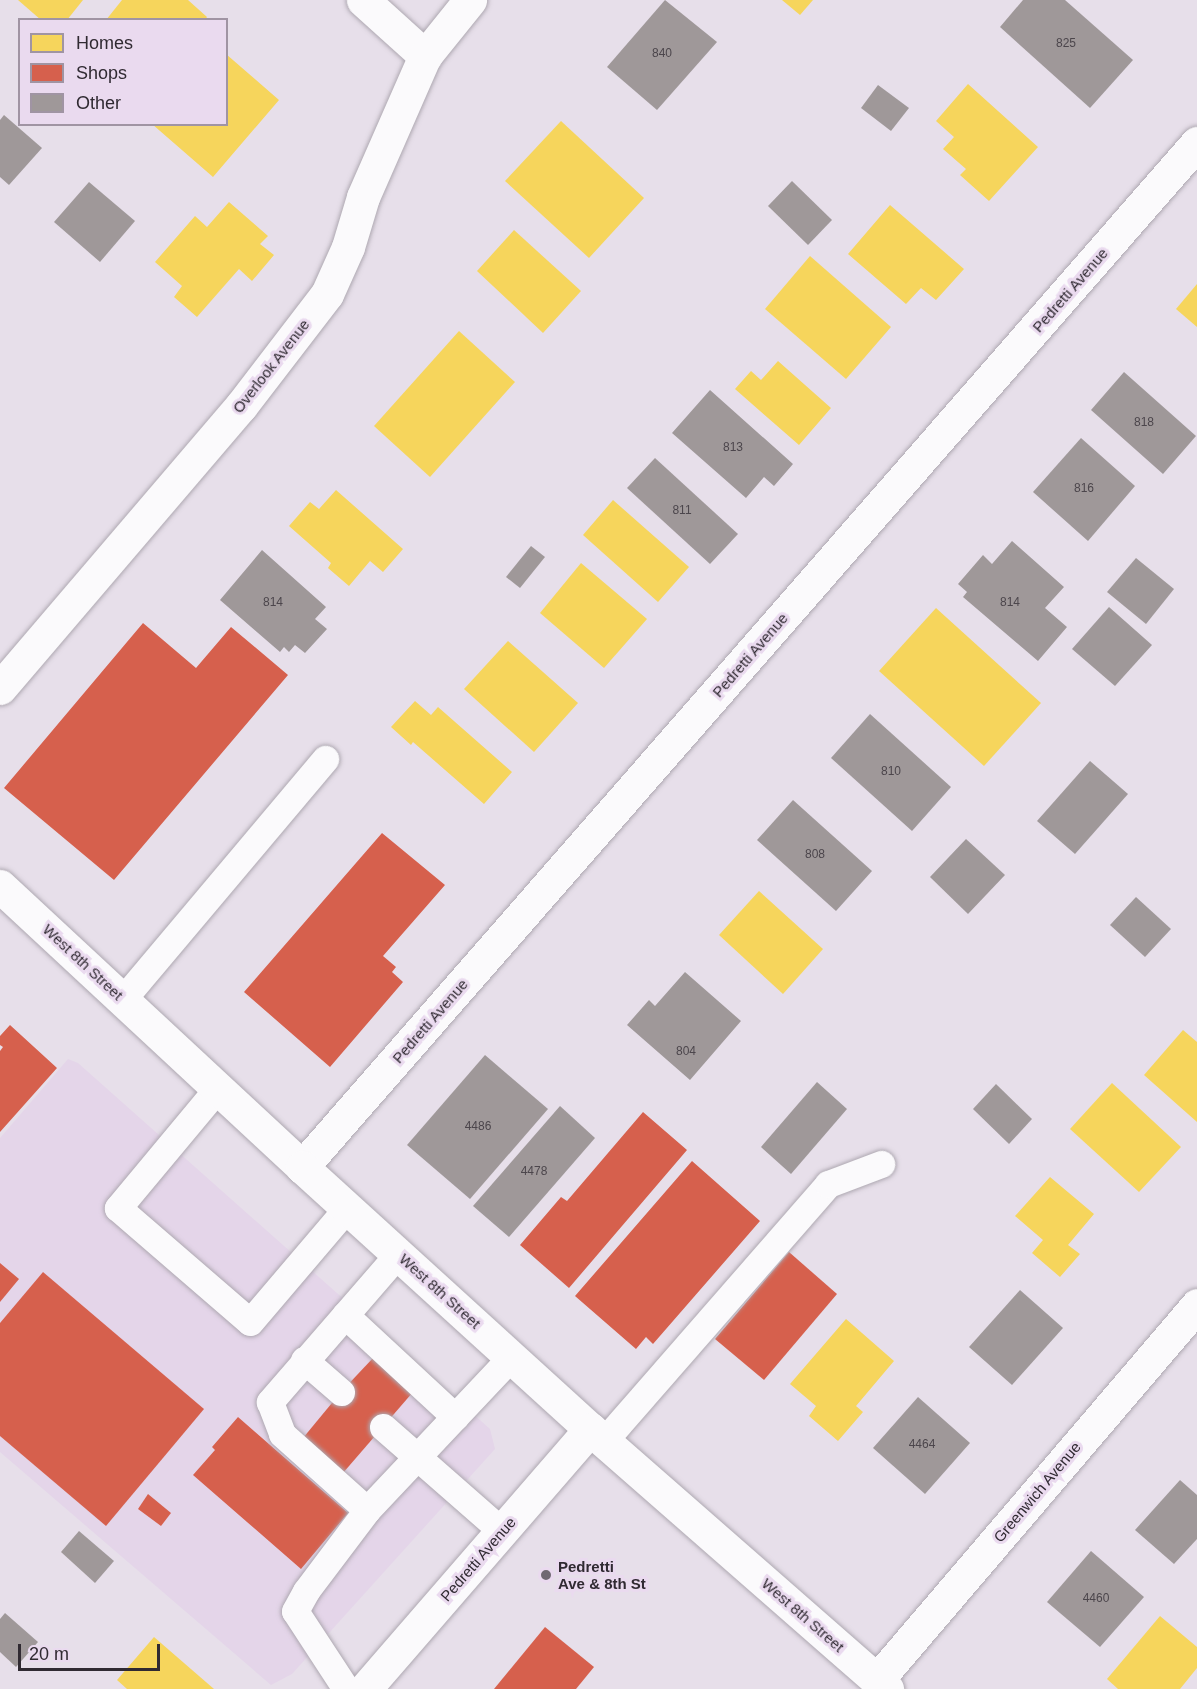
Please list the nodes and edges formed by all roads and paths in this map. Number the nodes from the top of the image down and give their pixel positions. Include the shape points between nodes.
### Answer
1 (363, 0) edge
2 (470, 0) edge
3 (425, 56) junction
4 (1197, 143) edge
5 (0, 688) edge
6 (325, 759) dead end
7 (0, 886) edge
8 (123, 999) junction
9 (217, 1089) junction
10 (881, 1164) dead end
11 (302, 1167) junction
12 (347, 1208) junction
13 (398, 1254) junction
14 (1197, 1305) edge
15 (345, 1315) junction
16 (512, 1356) junction
17 (304, 1360) junction
18 (341, 1392) dead end
19 (455, 1417) junction
20 (383, 1427) dead end
21 (597, 1435) junction
22 (418, 1458) junction
23 (368, 1510) junction
24 (502, 1531) junction
25 (882, 1685) edge
26 (346, 1689) edge
27 (365, 1689) edge

1 - 3 street
2 - 3 street, Overlook Avenue
3 - 5 street, Overlook Avenue via 363,197 348,247 327,294 240,406
4 - 11 street, Pedretti Avenue
6 - 8 lane
7 - 8 street, West 8th Street
8 - 9 street, West 8th Street
9 - 11 street, West 8th Street
9 - 12 lane via 118,1208 250,1322
10 - 21 lane via 828,1184
11 - 12 street, West 8th Street
12 - 13 street, West 8th Street
13 - 15 lane
13 - 16 street, West 8th Street
14 - 25 street, Greenwich Avenue
15 - 17 lane
15 - 19 lane
16 - 19 lane
16 - 21 street, West 8th Street
17 - 18 lane
17 - 23 lane via 270,1402 282,1434
19 - 22 lane
20 - 22 lane
21 - 24 street, Pedretti Avenue
21 - 25 street, West 8th Street
22 - 23 lane
22 - 24 lane
23 - 26 lane via 295,1611
24 - 27 street, Pedretti Avenue

